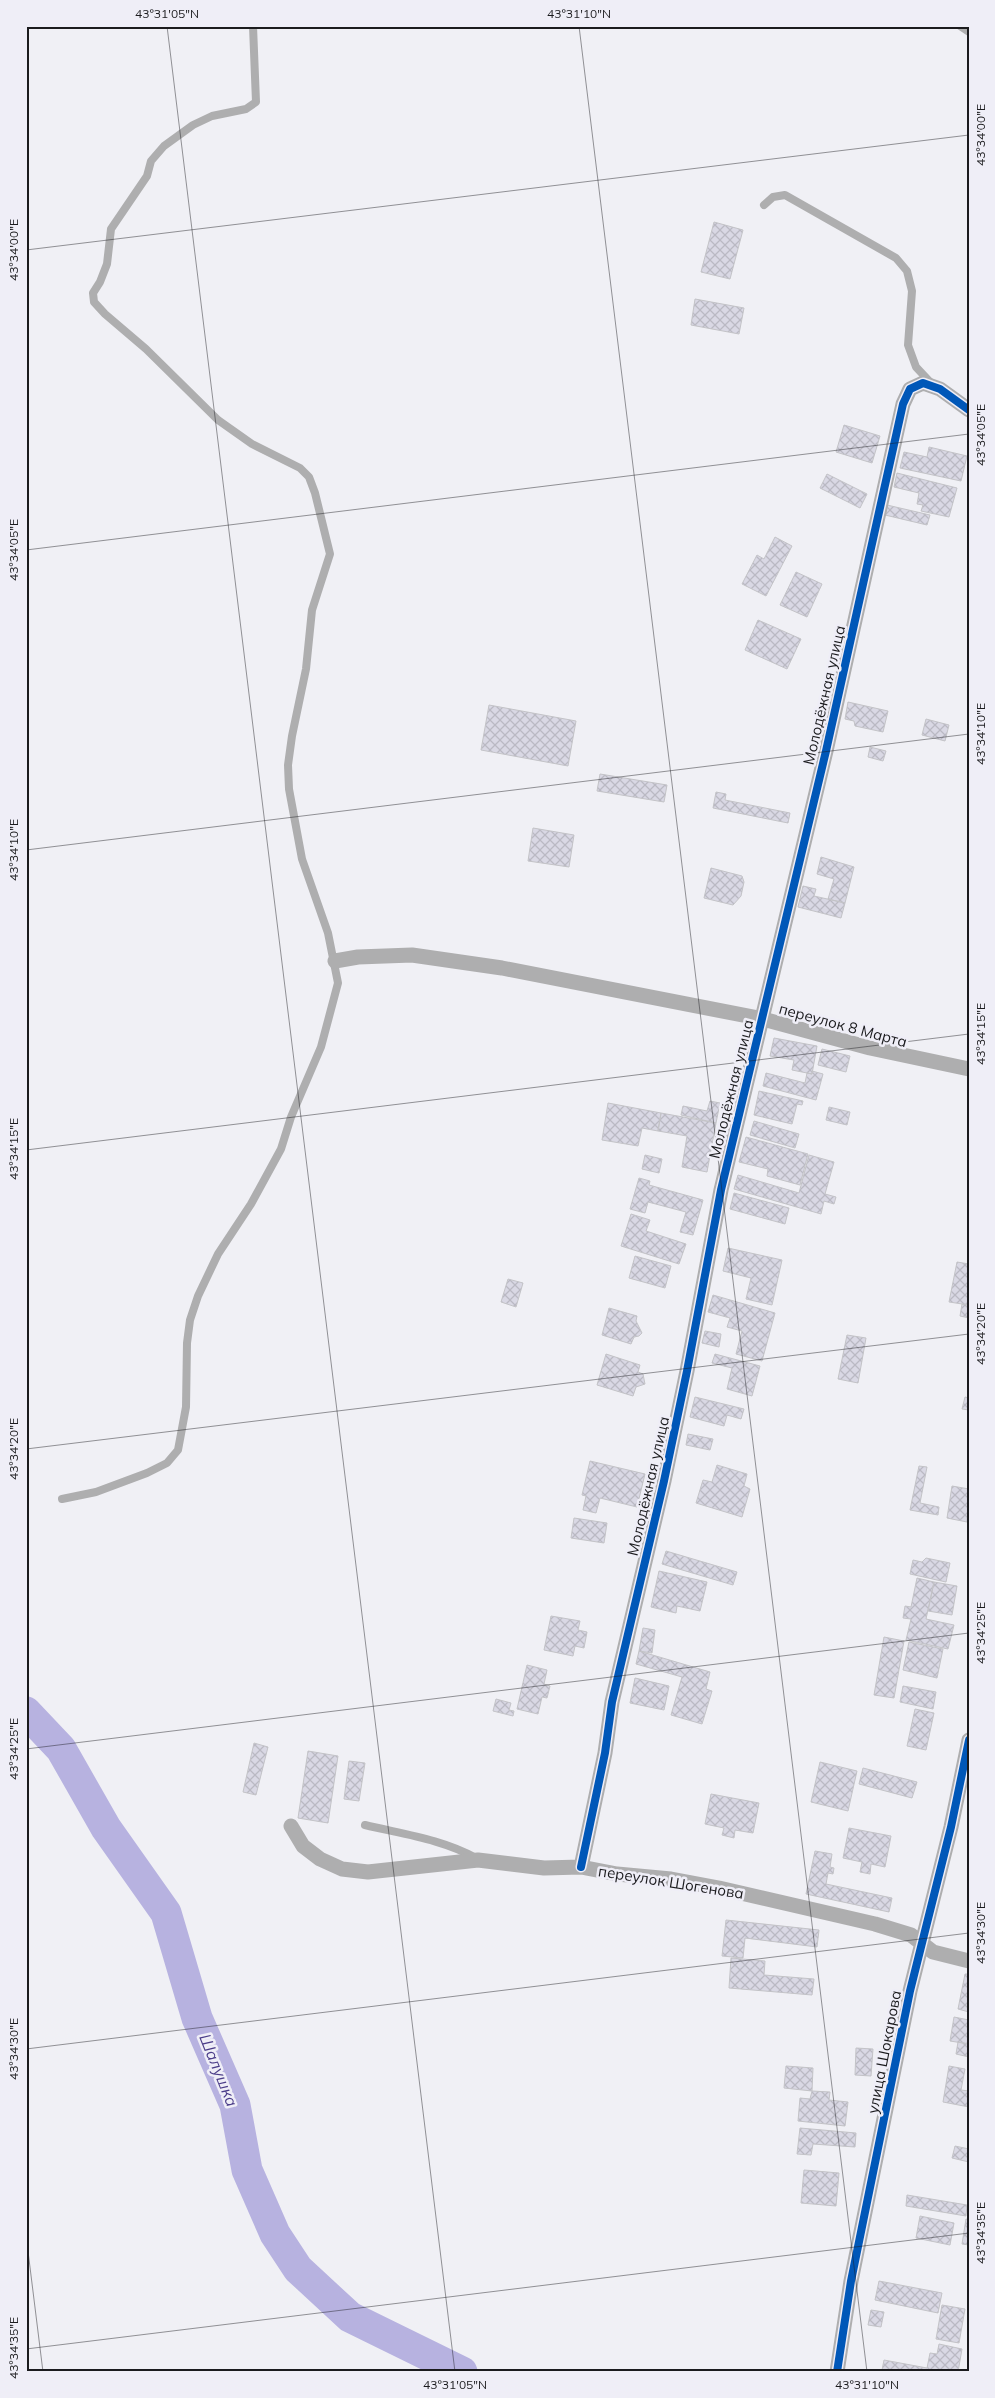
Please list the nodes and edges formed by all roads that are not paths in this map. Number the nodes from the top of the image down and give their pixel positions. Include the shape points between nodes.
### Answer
1 (253, 26) edge
2 (960, 26) edge
3 (969, 32) edge
4 (764, 205) dead end
5 (932, 384) junction
6 (969, 410) edge
7 (335, 961) junction
8 (763, 1019) junction
9 (969, 1069) edge
10 (62, 1499) dead end
11 (969, 1740) edge
12 (291, 1826) dead end
13 (365, 1826) dead end
14 (478, 1860) junction
15 (581, 1866) junction
16 (921, 1944) junction
17 (969, 1961) edge
18 (837, 2372) edge

1 - 7 lane via 256,102 246,109 212,116 193,125 164,146 151,161 147,176 111,230 107,264 93,293 94,302 105,314 146,349 218,420 252,444 300,468 309,477 315,493 330,554 312,610 306,669 288,765 289,789 302,859
2 - 3 lane
4 - 5 lane via 773,197 785,195 896,258 907,271 912,291 908,345 916,367
5 - 6 street
5 - 8 street, Молодёжная улица via 915,385 903,404
7 - 8 street, переулок 8 Марта via 383,955 419,956 502,968
7 - 10 lane via 338,983 333,1009 281,1149 251,1204 218,1254 190,1320 186,1407 178,1450 167,1463 148,1473 96,1492
8 - 9 street, переулок 8 Марта via 870,1048
8 - 15 street, Молодёжная улица via 721,1190 686,1380 612,1702 605,1753
11 - 16 street, улица Шокарова
12 - 14 street, переулок Шогенова via 303,1846 320,1859 342,1869 368,1872
13 - 14 lane via 426,1839 465,1852
14 - 15 street, переулок Шогенова via 544,1868
15 - 16 street, переулок Шогенова via 719,1888 875,1924 910,1935
16 - 17 street, переулок Шогенова via 933,1952
16 - 18 street, улица Шокарова via 851,2281

